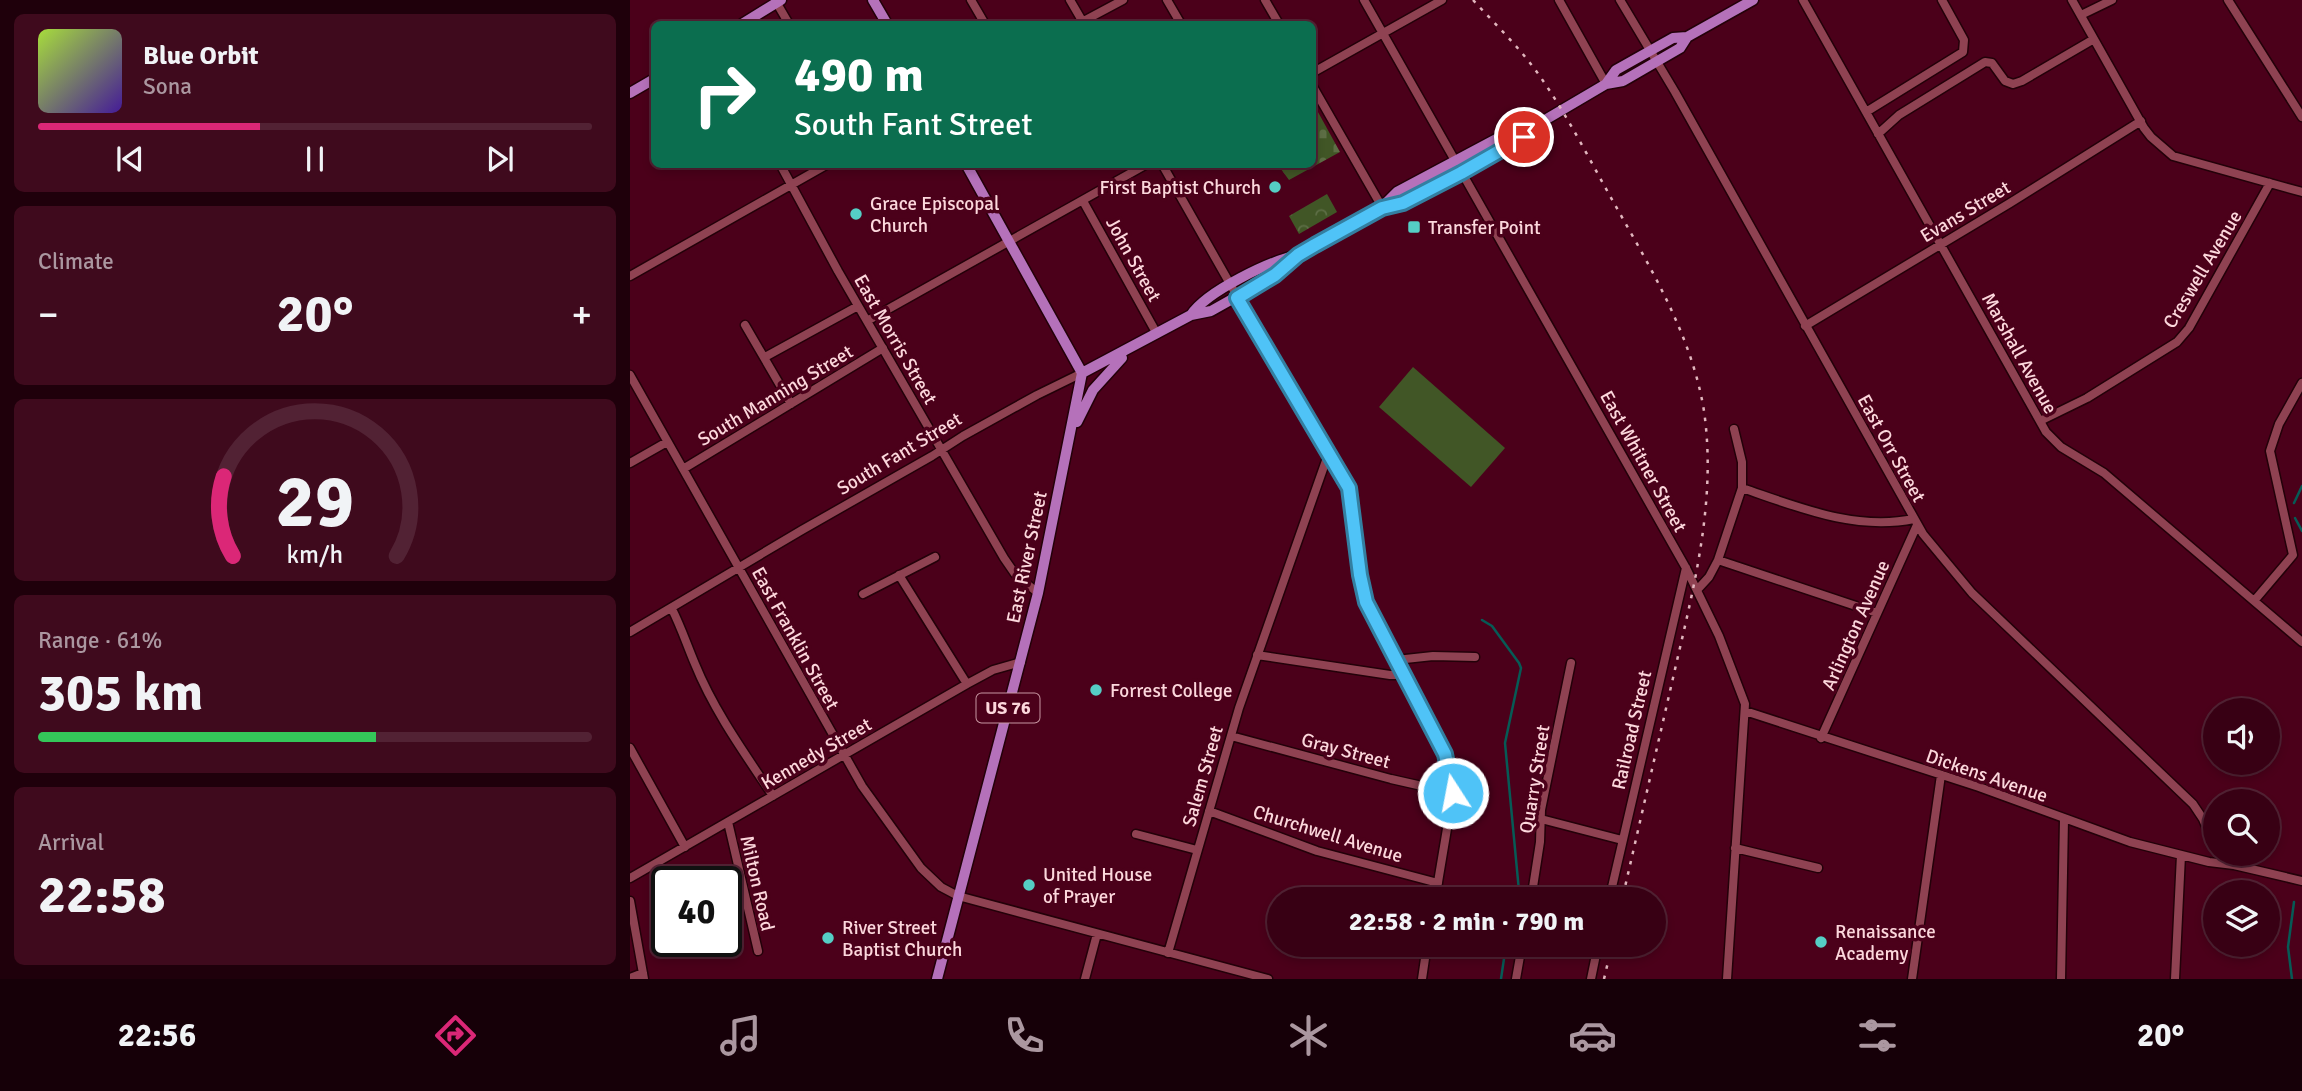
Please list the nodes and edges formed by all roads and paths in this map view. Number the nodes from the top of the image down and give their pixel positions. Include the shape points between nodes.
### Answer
1 (873, 0) edge
2 (971, 0) edge
3 (1070, 0) edge
4 (1123, 0) edge
5 (1167, 0) edge
6 (1265, 0) edge
7 (1364, 0) edge
8 (1442, 0) edge
9 (1559, 0) edge
10 (1620, 0) edge
11 (1753, 0) edge
12 (1803, 0) edge
13 (1942, 0) edge
14 (2072, 0) edge
15 (2112, 0) edge
16 (2228, 0) edge
17 (777, 1) edge
18 (2081, 15) junction
19 (747, 21) edge
20 (787, 21) edge
21 (885, 21) edge
22 (983, 21) edge
23 (1080, 21) edge
24 (1086, 21) edge
25 (1179, 21) edge
26 (1277, 21) edge
27 (1382, 34) junction
28 (1687, 37) junction
29 (2094, 39) junction
30 (1650, 51) junction
31 (1657, 61) junction
32 (1316, 71) edge
33 (651, 81) edge
34 (1606, 84) junction
35 (1316, 92) edge
36 (630, 93) edge
37 (1866, 112) junction
38 (2302, 117) edge
39 (2141, 121) junction
40 (1533, 127) junction
41 (1878, 134) junction
42 (1454, 162) junction
43 (782, 168) edge
44 (821, 168) edge
45 (967, 168) edge
46 (1140, 168) edge
47 (1164, 168) edge
48 (1461, 173) junction
49 (2270, 183) junction
50 (791, 185) junction
51 (2302, 192) edge
52 (1083, 201) junction
53 (1382, 208) junction
54 (1009, 241) junction
55 (1941, 244) junction
56 (1298, 255) junction
57 (630, 276) edge
58 (1230, 285) junction
59 (1237, 298) junction
60 (858, 306) junction
61 (1191, 315) junction
62 (867, 321) junction
63 (745, 325) dead end
64 (1805, 326) junction
65 (1157, 334) junction
66 (883, 348) junction
67 (1133, 348) junction
68 (765, 357) junction
69 (1082, 373) junction
70 (630, 375) edge
71 (2302, 383) edge
72 (791, 404) junction
73 (2040, 421) junction
74 (1734, 429) dead end
75 (1070, 435) junction
76 (667, 442) junction
77 (942, 449) junction
78 (1329, 452) junction
79 (630, 463) edge
80 (683, 469) junction
81 (1742, 488) junction
82 (1916, 522) junction
83 (935, 557) dead end
84 (1718, 560) junction
85 (739, 568) junction
86 (1686, 568) junction
87 (899, 575) junction
88 (1697, 590) junction
89 (1038, 593) junction
90 (863, 594) dead end
91 (2254, 601) junction
92 (672, 609) junction
93 (1877, 613) junction
94 (630, 632) edge
95 (2302, 642) edge
96 (1257, 654) junction
97 (1475, 657) dead end
98 (1396, 660) junction
99 (1021, 662) junction
100 (1572, 663) dead end
101 (1403, 675) junction
102 (967, 684) junction
103 (1745, 711) junction
104 (1231, 736) junction
105 (1821, 738) junction
106 (630, 748) edge
107 (842, 755) junction
108 (1941, 775) junction
109 (1453, 793) junction
110 (773, 796) junction
111 (1209, 811) junction
112 (1541, 819) junction
113 (2064, 819) junction
114 (2203, 819) edge
115 (728, 822) junction
116 (1136, 834) dead end
117 (1622, 839) junction
118 (685, 847) junction
119 (1735, 848) junction
120 (1197, 850) junction
121 (2181, 855) junction
122 (2203, 856) edge
123 (2251, 866) edge
124 (1818, 868) dead end
125 (630, 878) edge
126 (2302, 881) edge
127 (1438, 883) junction
128 (1437, 887) edge
129 (1533, 887) edge
130 (1612, 887) edge
131 (958, 896) junction
132 (630, 901) edge
133 (1097, 934) junction
134 (758, 951) dead end
135 (1168, 953) junction
136 (1425, 957) edge
137 (1520, 957) edge
138 (1596, 957) edge
139 (644, 976) edge
140 (630, 978) edge
141 (937, 979) edge
142 (1085, 979) edge
143 (1268, 979) edge
144 (1422, 979) edge
145 (1516, 979) edge
146 (1591, 979) edge
147 (1728, 979) edge
148 (1912, 979) edge
149 (2060, 979) edge
150 (2175, 979) edge

1 - 21 main road
2 - 22 street
3 - 23 street
4 - 24 street
5 - 25 street
6 - 26 street
7 - 27 street, East Whitner Street
8 - 27 street
9 - 34 street
10 - 30 street, East Orr Street
11 - 28 main road
12 - 37 street, Marshall Avenue
13 - 37 street via 1965,40 1963,52
14 - 18 street
15 - 18 street
16 - 38 street
17 - 19 main road
17 - 20 street
18 - 29 street
27 - 32 street
27 - 42 street, East Whitner Street
28 - 30 main road via 1673,38
28 - 31 main road via 1680,48
29 - 39 street
29 - 41 street via 2013,85 1992,63 1985,62 1899,115
30 - 31 street, East Orr Street
30 - 34 main road via 1616,70
31 - 34 main road via 1623,81
31 - 64 street, East Orr Street
33 - 36 main road
34 - 40 main road
35 - 53 street
37 - 41 street, Marshall Avenue
39 - 49 street via 2173,156
39 - 55 street, Evans Street
40 - 42 main road, South Fant Street via 1504,135
40 - 48 main road, South Fant Street via 1513,144
41 - 55 street, Marshall Avenue
42 - 48 street, East Whitner Street
42 - 53 main road, South Fant Street via 1396,192
43 - 50 street, East Morris Street
44 - 50 street
45 - 54 main road
46 - 52 street
47 - 58 street
48 - 53 main road, South Fant Street via 1403,203
48 - 86 street, East Whitner Street
49 - 51 street
49 - 73 street, Creswell Avenue via 2177,342 2087,398
50 - 57 street
50 - 60 street, East Morris Street
52 - 54 street
52 - 65 street, John Street
53 - 56 main road, South Fant Street
54 - 62 street
54 - 69 main road
55 - 64 street, Evans Street
55 - 73 street, Marshall Avenue
56 - 58 main road, South Fant Street via 1280,259
56 - 59 main road, South Fant Street
58 - 59 street
58 - 61 main road, South Fant Street via 1203,300
59 - 61 main road, South Fant Street via 1211,312
59 - 78 street
60 - 62 street, East Morris Street
60 - 68 street
61 - 65 main road, South Fant Street
62 - 66 street, East Morris Street
63 - 68 street
64 - 82 street, East Orr Street
65 - 67 main road, South Fant Street
66 - 72 street, South Manning Street
66 - 77 street, East Morris Street
67 - 69 main road, South Fant Street
67 - 75 main road via 1100,379
68 - 72 street
69 - 75 main road, East River Street / US 76
69 - 77 street, South Fant Street
70 - 76 street, East Franklin Street
71 - 91 street via 2270,451 2293,555
72 - 80 street, South Manning Street
73 - 91 street, Marshall Avenue via 2061,447 2105,473
74 - 81 street
75 - 89 main road, East River Street / US 76
76 - 79 street, South Manning Street
76 - 80 street, East Franklin Street
77 - 85 street, South Fant Street
77 - 89 street, East Morris Street via 1004,558
78 - 96 street, Salem Street
78 - 98 street via 1352,498 1366,602
80 - 85 street, East Franklin Street
81 - 82 street via 1849,521
81 - 84 street
82 - 93 street, Arlington Avenue
82 - 114 street, East Orr Street via 1972,593 2193,804
83 - 87 street
84 - 88 street
84 - 93 street
85 - 92 street, South Fant Street
85 - 107 street, East Franklin Street
86 - 88 street, East Whitner Street
86 - 117 street, Railroad Street
87 - 90 street
87 - 102 street
88 - 103 street, East Whitner Street
89 - 99 main road, East River Street / US 76
91 - 95 street, Marshall Avenue
92 - 94 street, South Fant Street
92 - 110 street via 712,699
93 - 105 street, Arlington Avenue
96 - 101 street
96 - 104 street, Salem Street
97 - 98 street
98 - 101 street
99 - 102 street, Kennedy Street
99 - 131 main road, East River Street / US 76
100 - 112 street, Quarry Street
101 - 109 street via 1445,754
102 - 107 street, Kennedy Street
103 - 105 street, Dickens Avenue
103 - 119 street, East Whitner Street
104 - 109 street, Gray Street
104 - 111 street, Salem Street
105 - 108 street, Dickens Avenue
106 - 118 street
107 - 110 street, Kennedy Street
107 - 131 street, East Franklin Street via 921,868
108 - 113 street, Dickens Avenue
108 - 148 street
109 - 127 street
110 - 115 street, Kennedy Street
111 - 120 street, Salem Street
111 - 127 street, Churchwell Avenue via 1317,850
112 - 117 street
112 - 129 street, Quarry Street
113 - 121 street, Dickens Avenue
113 - 149 street
115 - 118 street, Kennedy Street
115 - 134 street, Milton Road
116 - 120 street
117 - 130 street, Railroad Street
118 - 125 street, Kennedy Street
119 - 124 street
119 - 147 street, East Whitner Street
120 - 135 street, Salem Street
121 - 122 street, Dickens Avenue
121 - 150 street
123 - 126 street
127 - 128 street
131 - 133 street, East Franklin Street
131 - 141 main road, East River Street / US 76
132 - 139 street
133 - 135 street, East Franklin Street
133 - 142 street
135 - 143 street, East Franklin Street
136 - 144 street
137 - 145 street
138 - 146 street
139 - 140 street

